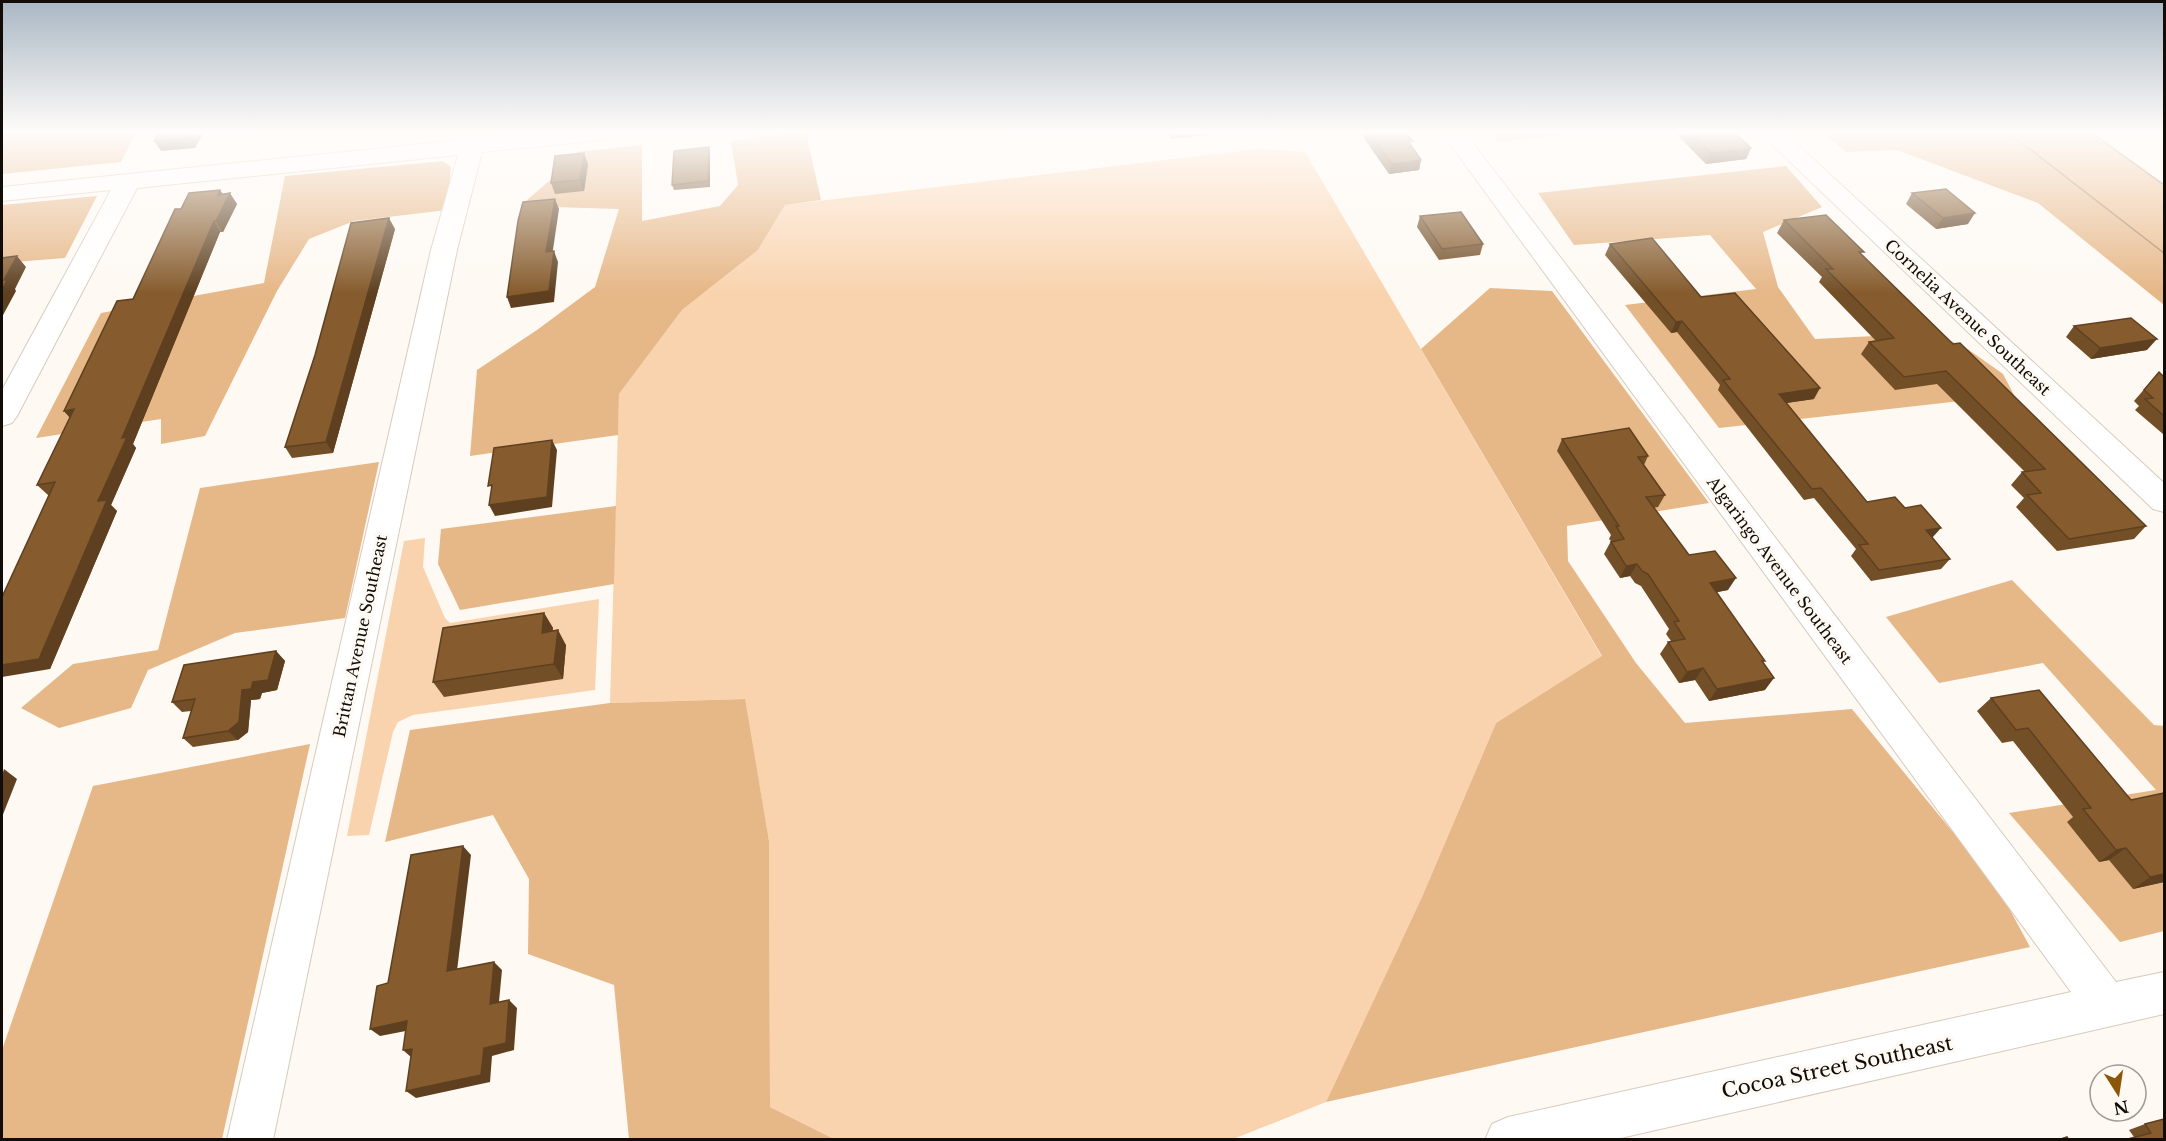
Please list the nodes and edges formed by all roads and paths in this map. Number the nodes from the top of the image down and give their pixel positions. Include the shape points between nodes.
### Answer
1 (77, 186) edge
2 (125, 186) edge
3 (462, 186) edge
4 (1492, 186) edge
5 (1827, 186) edge
6 (2, 194) edge
7 (2, 416) edge
8 (2164, 501) edge
9 (2164, 993) edge
10 (2108, 1007) junction
11 (250, 1140) edge
12 (1509, 1140) edge

1 - 6 street
2 - 7 street
3 - 11 street, Brittan Avenue Southeast via 444,250
4 - 10 street, Algaringo Avenue Southeast
5 - 8 street, Cornelia Avenue Southeast
9 - 10 street, Cocoa Street Southeast
10 - 12 street, Cocoa Street Southeast

